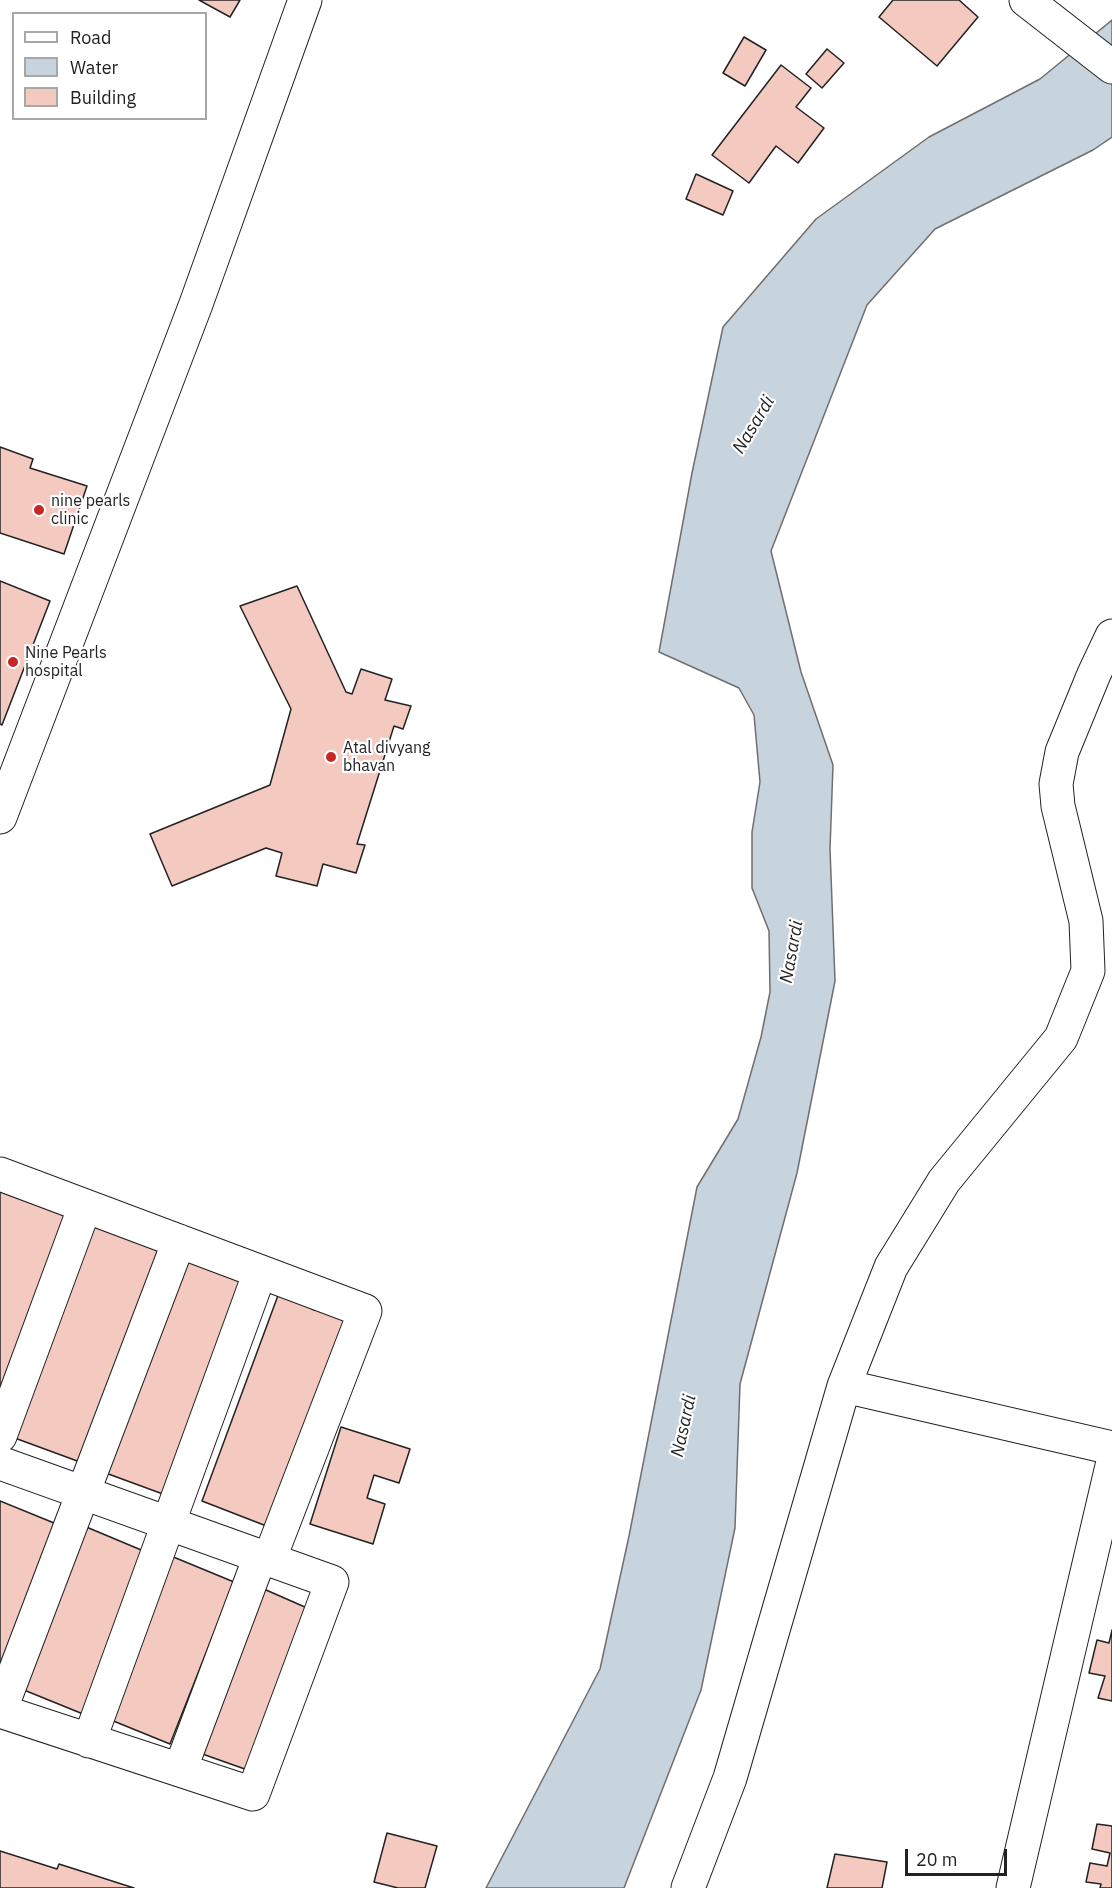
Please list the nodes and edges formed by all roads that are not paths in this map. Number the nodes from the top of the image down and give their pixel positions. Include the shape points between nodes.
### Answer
1 (305, 0) edge
2 (1026, 0) edge
3 (1112, 67) edge
4 (1112, 636) edge
5 (2, 801) edge
6 (0, 1174) edge
7 (85, 1206) junction
8 (179, 1241) junction
9 (260, 1272) junction
10 (844, 1386) junction
11 (0, 1436) edge
12 (1112, 1448) edge
13 (0, 1463) edge
14 (1112, 1466) edge
15 (83, 1493) junction
16 (169, 1523) junction
17 (265, 1558) junction
18 (0, 1711) edge
19 (90, 1741) junction
20 (180, 1770) junction
21 (688, 1888) edge
22 (1012, 1888) edge

1 - 5 street via 192,315
2 - 3 street
4 - 10 street via 1062,752 1056,784 1086,921 1088,971 1061,1038 944,1181 891,1267
6 - 7 street
7 - 8 street
7 - 11 street
8 - 9 street
8 - 15 street
9 - 16 street
9 - 17 street via 365,1311
10 - 12 street
10 - 21 street via 730,1778
13 - 15 street
14 - 22 street
15 - 16 street
15 - 18 street
16 - 17 street
16 - 19 street
17 - 20 street
17 - 20 street via 332,1582 253,1794
18 - 19 street
19 - 20 street

